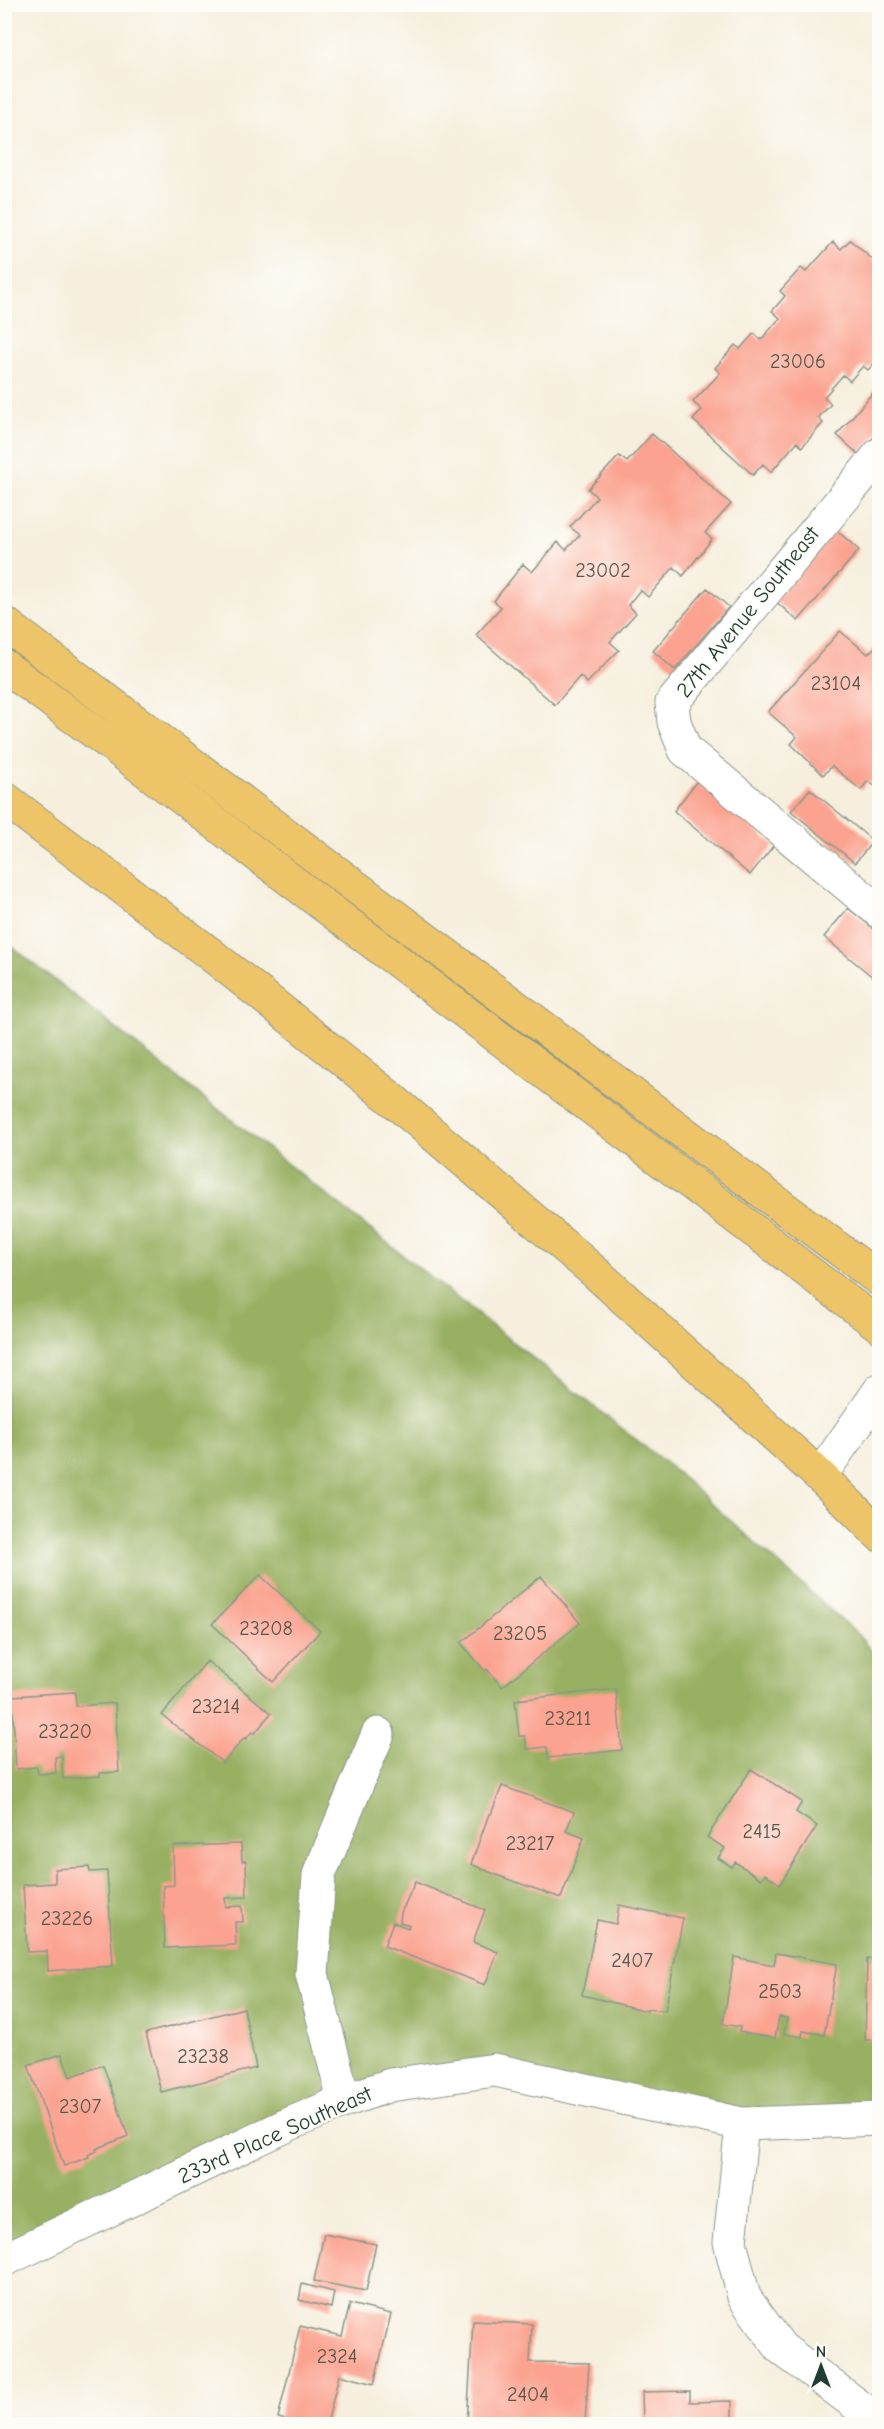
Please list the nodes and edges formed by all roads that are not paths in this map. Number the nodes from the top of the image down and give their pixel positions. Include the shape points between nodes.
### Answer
1 (879, 454) edge
2 (4, 623) edge
3 (4, 666) edge
4 (4, 798) edge
5 (879, 912) edge
6 (879, 1280) edge
7 (879, 1326) edge
8 (879, 1390) edge
9 (820, 1476) junction
10 (879, 1536) edge
11 (378, 1734) dead end
12 (344, 2101) junction
13 (879, 2118) edge
14 (742, 2124) junction
15 (4, 2260) edge
16 (879, 2422) edge

1 - 5 street, 27th Avenue Southeast via 672,704 685,750
2 - 6 highway
3 - 7 highway
4 - 9 highway via 209,953 393,1100 596,1273
8 - 9 street
9 - 10 highway
11 - 12 street via 319,1875 312,1974
12 - 14 street, 233rd Place Southeast via 390,2085 495,2070
12 - 15 street, 233rd Place Southeast
13 - 14 street, 233rd Place Southeast
14 - 16 street via 730,2242 744,2297 781,2348

